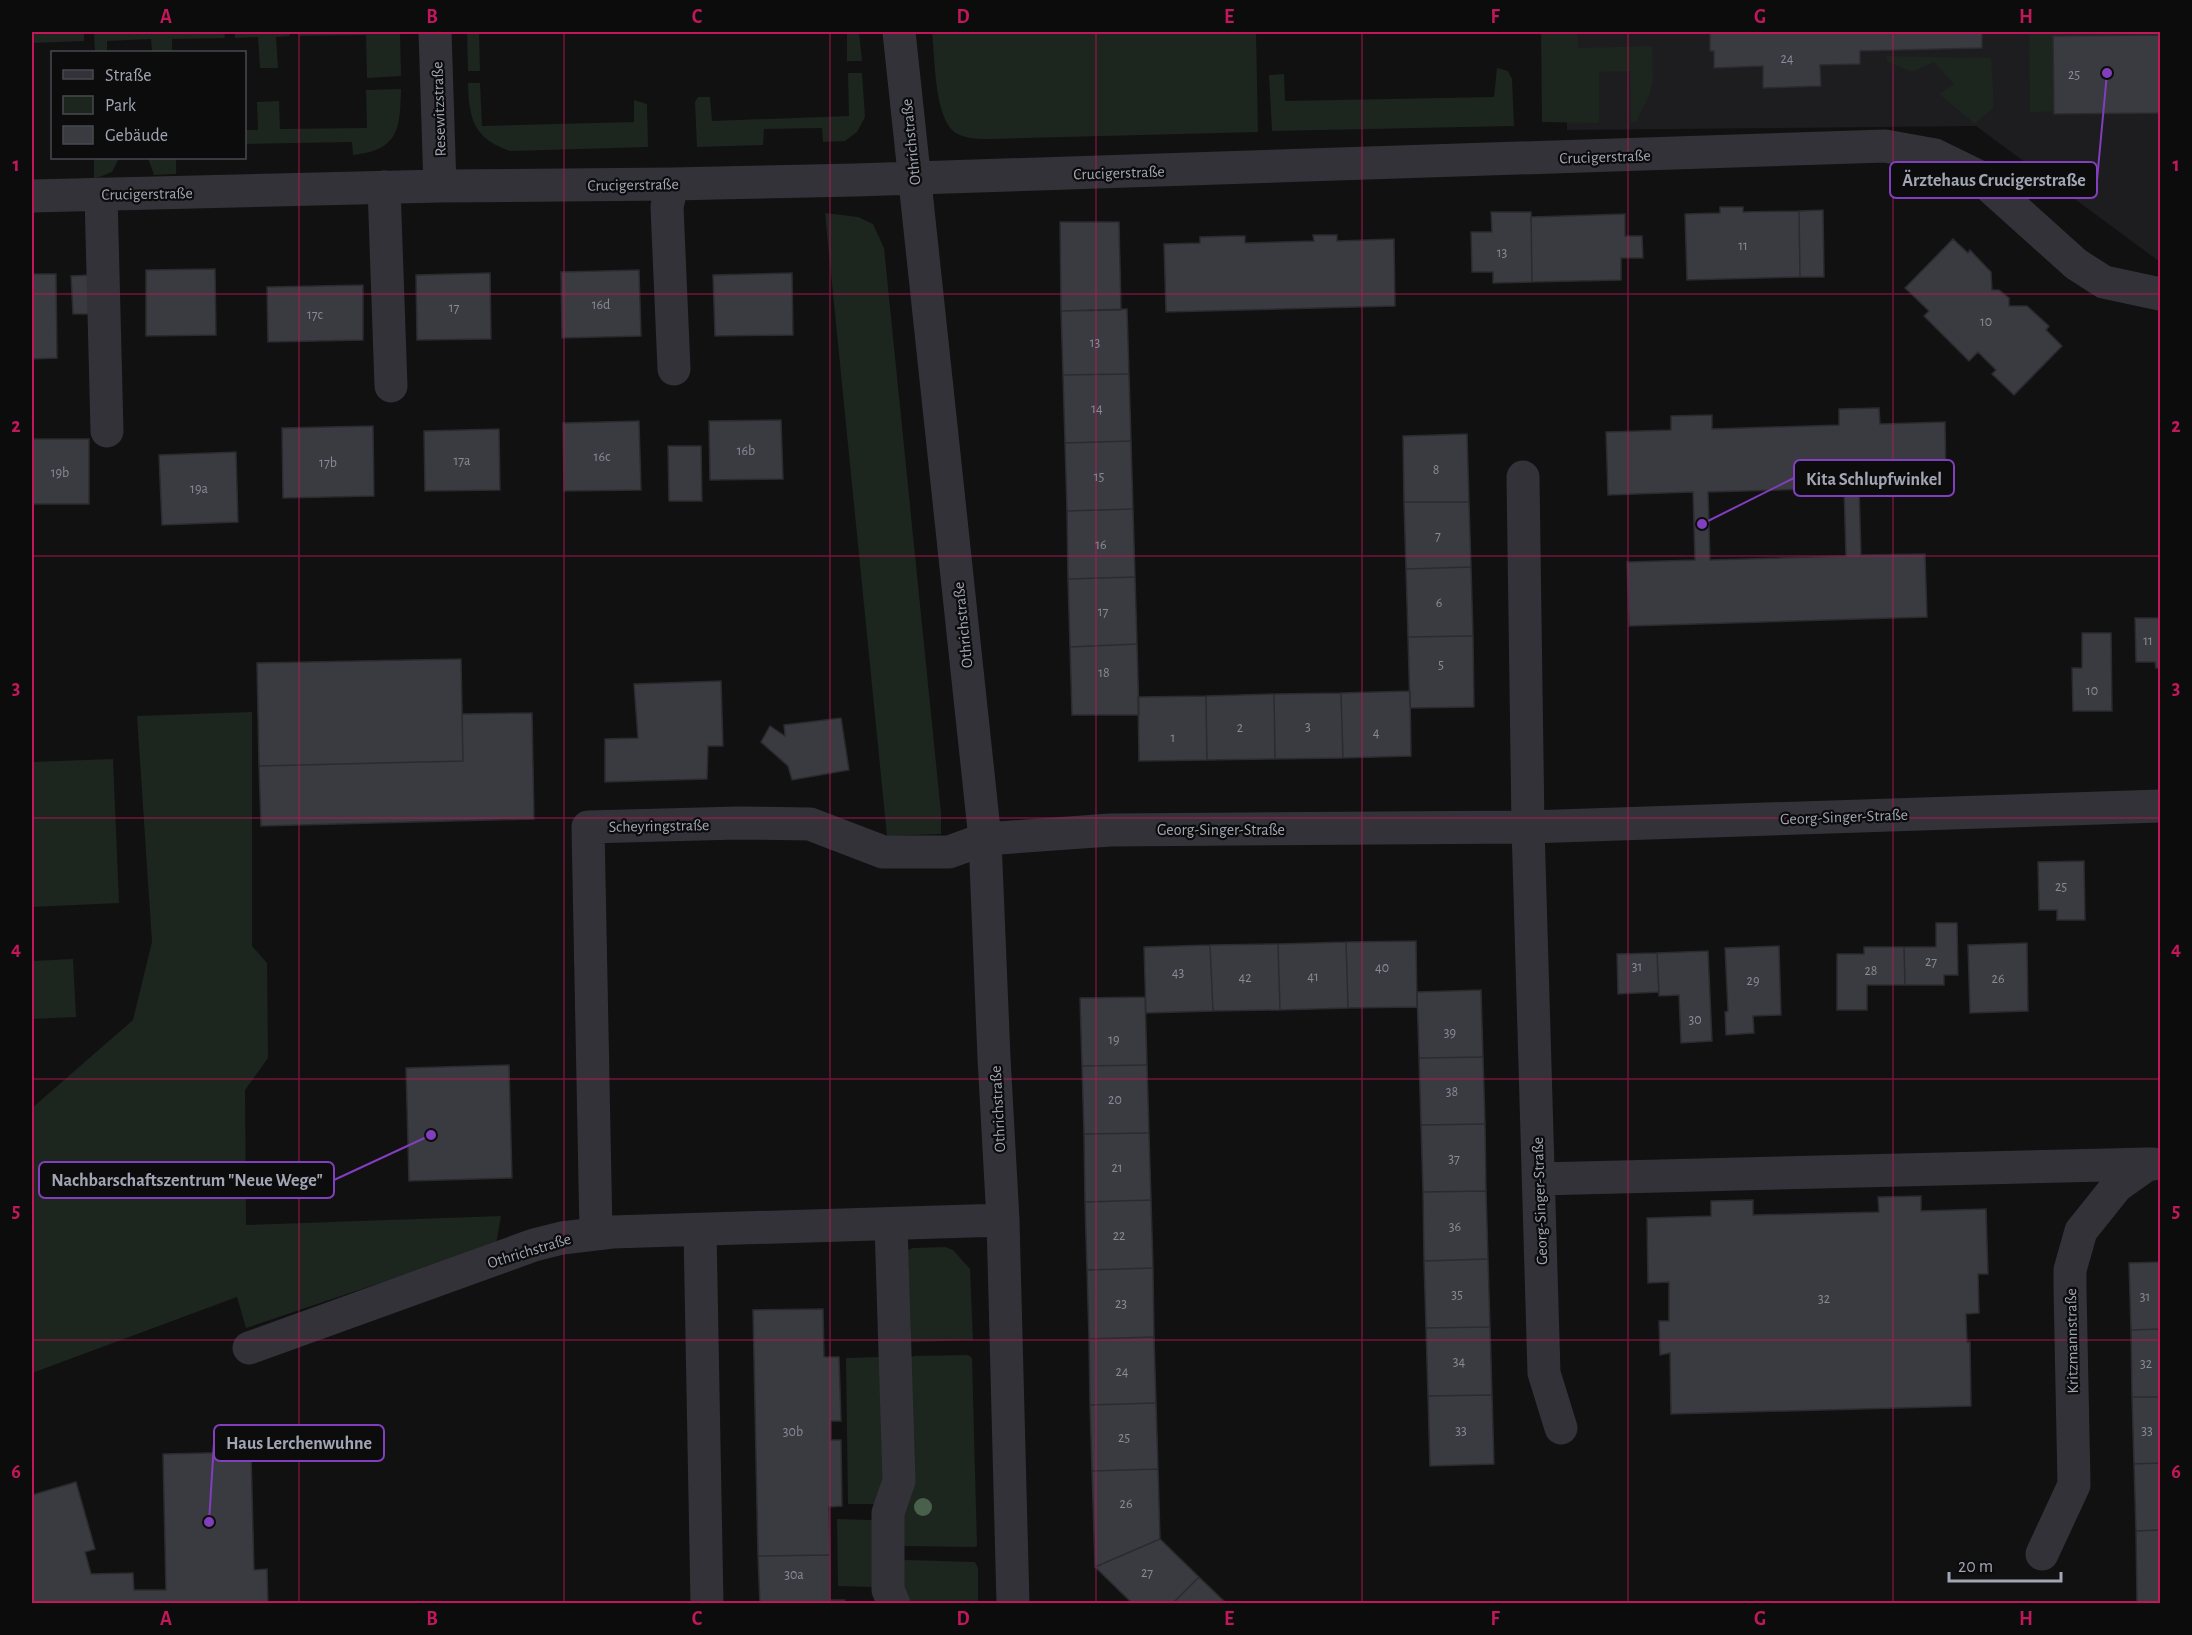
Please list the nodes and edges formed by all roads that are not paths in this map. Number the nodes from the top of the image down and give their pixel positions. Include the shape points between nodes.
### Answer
1 (435, 32) edge
2 (899, 32) edge
3 (914, 178) junction
4 (672, 184) junction
5 (440, 186) junction
6 (384, 187) junction
7 (101, 194) junction
8 (32, 196) edge
9 (2160, 294) edge
10 (674, 369) dead end
11 (391, 386) dead end
12 (107, 431) dead end
13 (1523, 477) dead end
14 (2160, 806) edge
15 (1528, 827) junction
16 (985, 839) junction
17 (2154, 1164) edge
18 (1539, 1179) junction
19 (1003, 1220) junction
20 (891, 1224) junction
21 (700, 1230) junction
22 (596, 1233) junction
23 (249, 1348) dead end
24 (1561, 1428) dead end
25 (2042, 1554) dead end
26 (707, 1604) edge
27 (894, 1604) edge
28 (1012, 1604) edge

1 - 5 street, Resewitzstraße
2 - 3 street, Othrichstraße
3 - 4 street, Crucigerstraße
3 - 9 street, Crucigerstraße via 1885,146 1935,155 1978,176 2076,264 2104,282
3 - 16 street, Othrichstraße
4 - 5 street, Crucigerstraße
4 - 10 street via 668,207
5 - 6 street, Crucigerstraße
6 - 7 street, Crucigerstraße
6 - 11 street
7 - 8 street, Crucigerstraße
7 - 12 street
13 - 15 street, Georg-Singer-Straße
14 - 15 street, Georg-Singer-Straße
15 - 16 street, Georg-Singer-Straße via 1110,830
15 - 18 street, Georg-Singer-Straße
16 - 19 street, Othrichstraße
16 - 22 street, Scheyringstraße via 949,852 883,852 810,824 588,827
17 - 18 street
17 - 25 street, Kritzmannstraße via 2117,1186 2081,1231 2070,1270 2073,1485
18 - 24 street, Georg-Singer-Straße via 1544,1373
19 - 20 street, Othrichstraße
19 - 28 street, Othrichstraße
20 - 21 street, Othrichstraße
20 - 27 street via 899,1481 888,1513 888,1590
21 - 22 street, Othrichstraße
21 - 26 street
22 - 23 street, Othrichstraße via 534,1245

